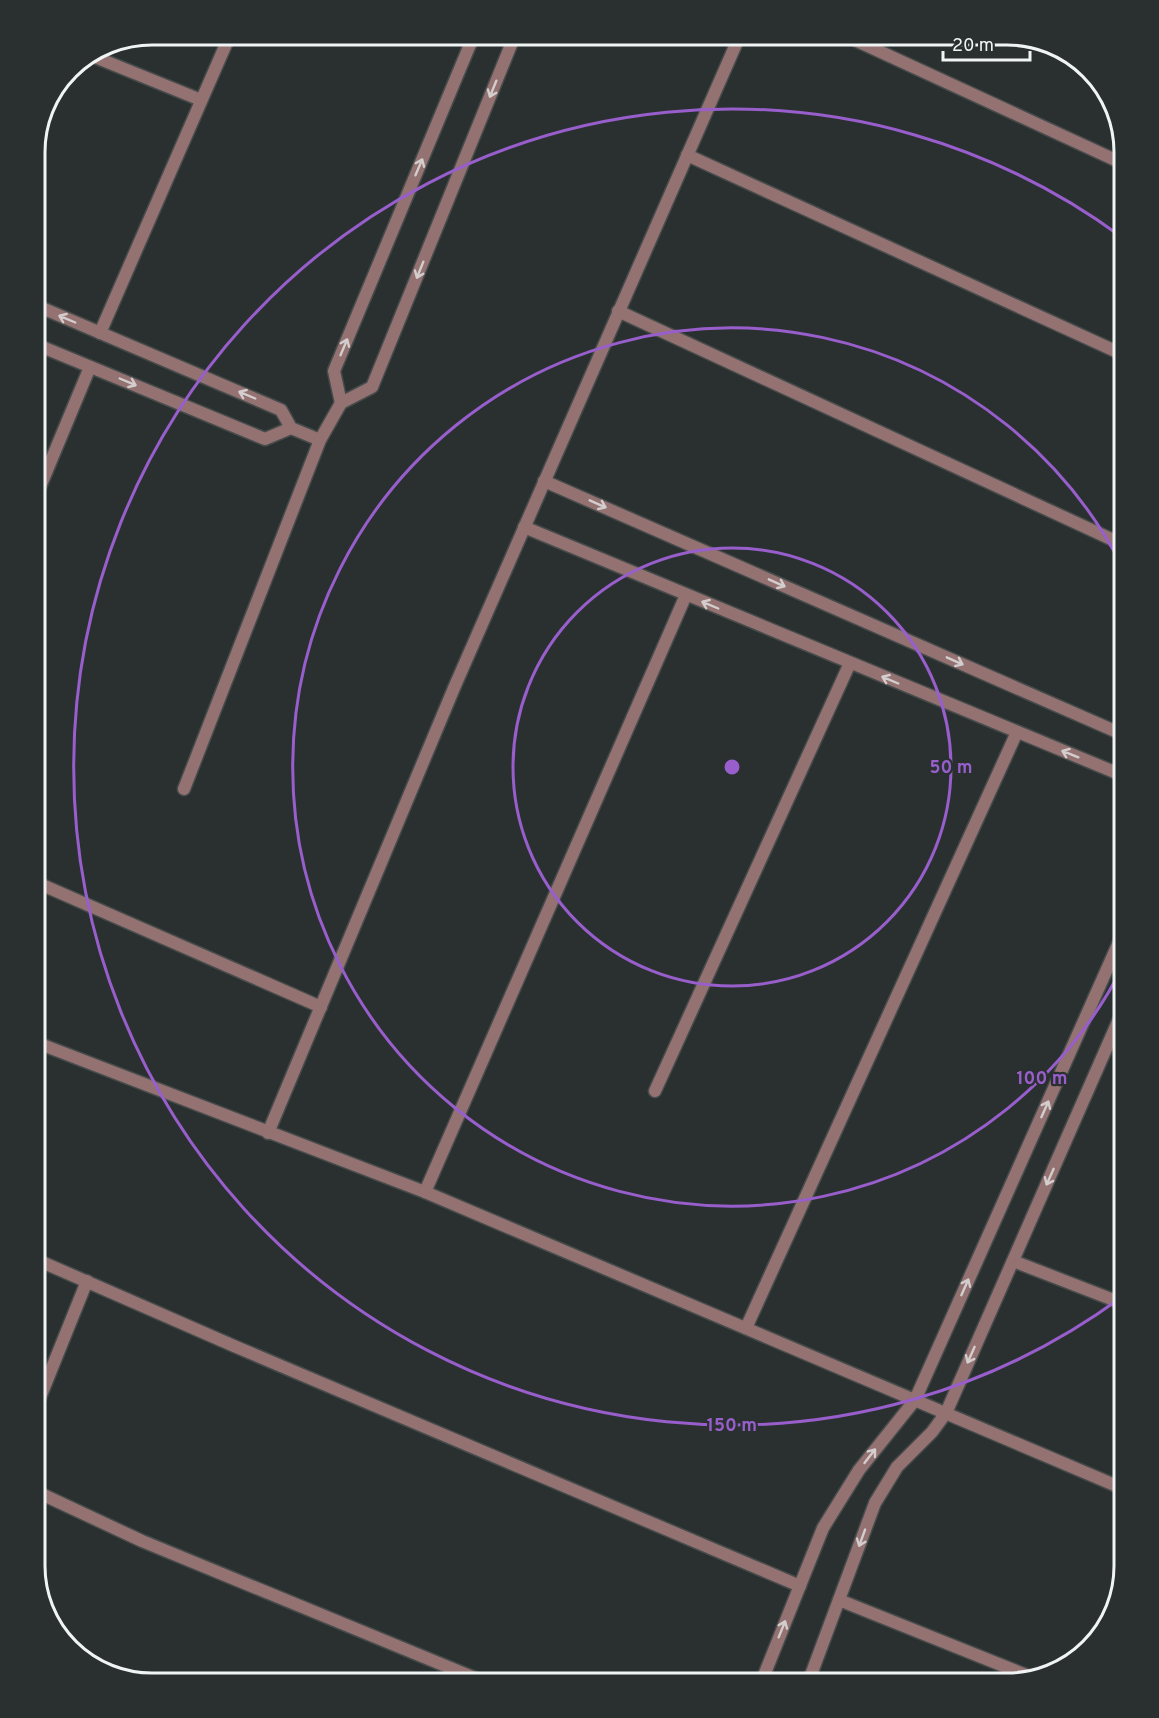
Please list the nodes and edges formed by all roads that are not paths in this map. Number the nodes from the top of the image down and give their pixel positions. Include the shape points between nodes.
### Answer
1 (225, 45) edge
2 (470, 45) edge
3 (511, 45) edge
4 (736, 45) edge
5 (866, 45) edge
6 (99, 59) edge
7 (201, 100) junction
8 (687, 155) junction
9 (1114, 159) edge
10 (45, 309) edge
11 (618, 311) junction
12 (100, 333) junction
13 (45, 348) edge
14 (1114, 350) edge
15 (90, 367) junction
16 (341, 403) junction
17 (291, 428) junction
18 (320, 440) junction
19 (45, 475) edge
20 (544, 481) junction
21 (524, 527) junction
22 (1114, 540) edge
23 (686, 595) junction
24 (850, 663) junction
25 (1114, 730) edge
26 (1017, 732) junction
27 (1114, 772) edge
28 (184, 789) dead end
29 (45, 886) edge
30 (1114, 956) edge
31 (321, 1007) junction
32 (1114, 1033) edge
33 (45, 1046) edge
34 (655, 1091) dead end
35 (268, 1133) junction
36 (425, 1192) junction
37 (1013, 1261) junction
38 (45, 1264) edge
39 (87, 1281) junction
40 (1114, 1300) edge
41 (746, 1328) junction
42 (45, 1383) edge
43 (915, 1400) junction
44 (946, 1413) junction
45 (1114, 1484) edge
46 (45, 1496) edge
47 (800, 1586) junction
48 (839, 1600) junction
49 (1019, 1672) edge
50 (463, 1673) edge
51 (765, 1673) edge
52 (812, 1673) edge

1 - 7 street
16 -> 2 street via 334,371
3 -> 16 street via 372,387
4 - 8 street
5 - 9 street
6 - 7 street
7 - 12 street
8 - 11 street
8 - 14 street
12 -> 10 street
11 - 20 street
11 - 22 street
17 -> 12 street via 281,410
13 - 15 street
15 -> 17 street via 265,439
15 - 19 street
16 - 18 street
17 - 18 street
18 - 28 street
20 - 21 street
20 -> 25 street
21 - 23 street
21 - 31 street
24 -> 23 street
23 - 36 street
26 -> 24 street
24 - 34 street
27 -> 26 street
26 - 41 street
29 - 31 street
43 -> 30 street
31 - 35 street
32 -> 37 street
33 - 35 street
35 - 36 street
36 - 41 street
37 - 40 street
37 -> 44 street
38 - 39 street
39 - 42 street
39 - 47 street
41 - 43 street
43 - 44 street
47 -> 43 street via 823,1528 859,1470
44 - 45 street
44 -> 48 street via 897,1467 875,1503
46 - 50 street via 142,1541
51 -> 47 street
48 - 49 street
48 - 52 street

